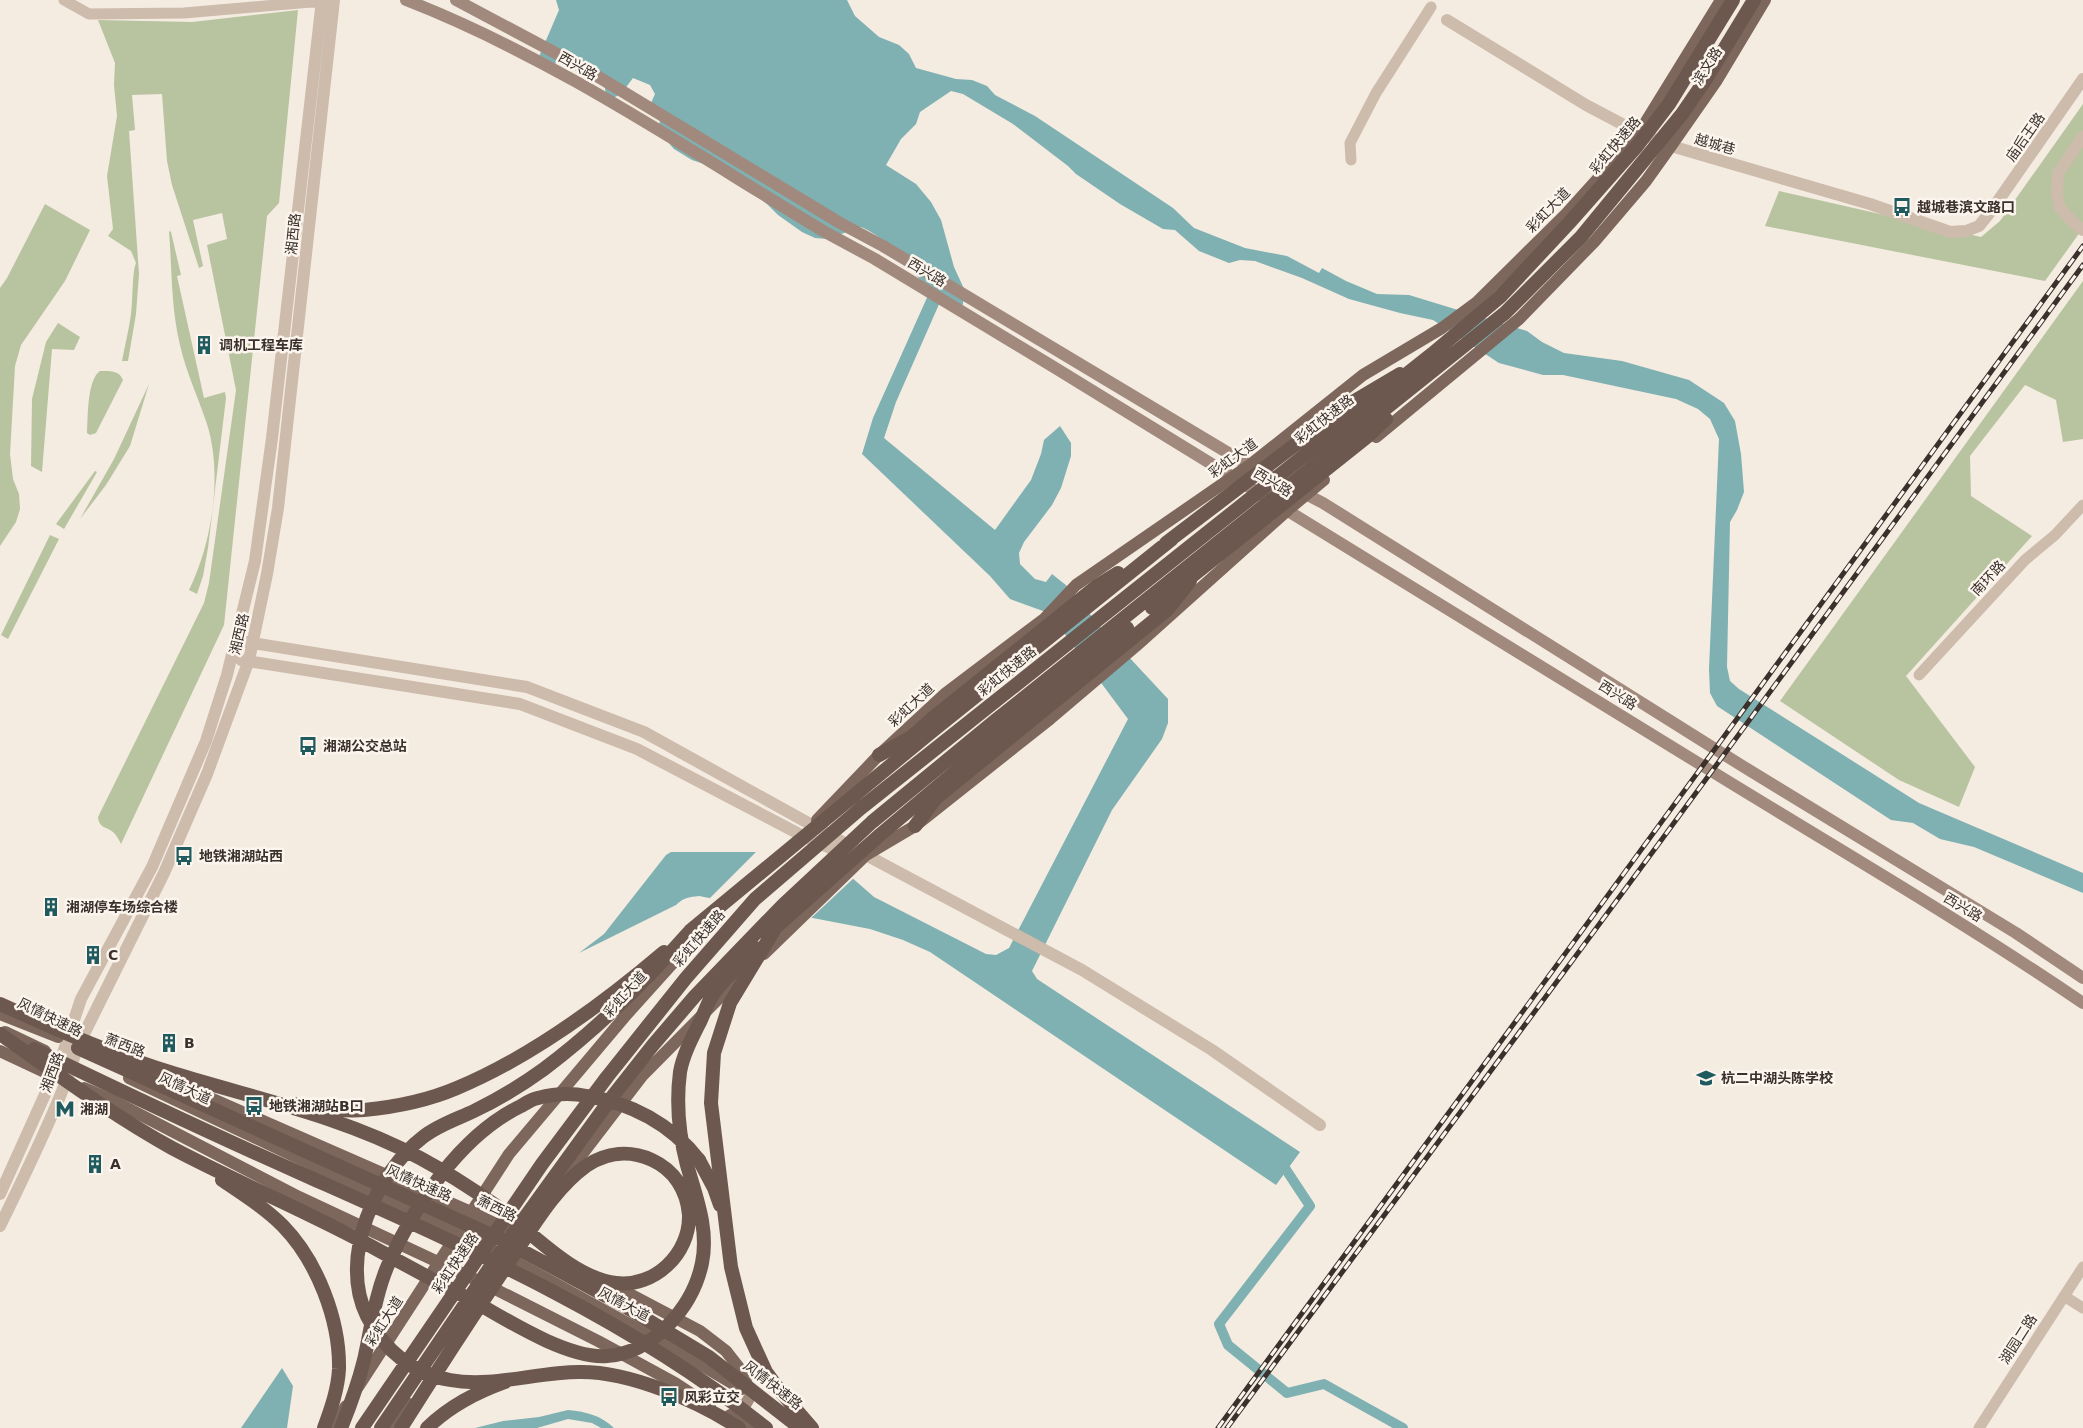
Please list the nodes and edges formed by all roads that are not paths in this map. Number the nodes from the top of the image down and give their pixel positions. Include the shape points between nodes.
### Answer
1 (64, 0) edge
2 (406, 0) edge
3 (456, 0) edge
4 (1721, 0) edge
5 (1733, 0) edge
6 (1754, 0) edge
7 (1765, 0) edge
8 (328, 2) edge
9 (1431, 4) edge
10 (1447, 20) joint
11 (2083, 79) edge
12 (1639, 133) junction
13 (2083, 137) edge
14 (1671, 146) junction
15 (1351, 160) dead end
16 (1991, 211) joint
17 (2083, 230) edge
18 (1432, 354) junction
19 (1450, 357) junction
20 (1250, 465) junction
21 (1306, 494) junction
22 (2083, 504) edge
23 (1289, 509) junction
24 (1172, 539) junction
25 (1198, 572) junction
26 (235, 641) junction
27 (253, 644) junction
28 (231, 659) junction
29 (249, 660) junction
30 (1919, 675) dead end
31 (879, 755) junction
32 (812, 825) junction
33 (915, 826) junction
34 (801, 835) junction
35 (860, 862) junction
36 (776, 928) junction
37 (690, 931) junction
38 (2083, 978) edge
39 (2083, 1002) edge
40 (0, 1004) edge
41 (0, 1011) edge
42 (0, 1014) edge
43 (0, 1032) edge
44 (66, 1040) junction
45 (79, 1044) junction
46 (0, 1051) edge
47 (66, 1061) junction
48 (53, 1075) junction
49 (66, 1082) junction
50 (264, 1101) junction
51 (1320, 1125) dead end
52 (278, 1128) junction
53 (171, 1147) junction
54 (320, 1169) junction
55 (0, 1194) edge
56 (472, 1212) junction
57 (724, 1215) junction
58 (0, 1226) edge
59 (458, 1233) junction
60 (521, 1237) junction
61 (506, 1257) junction
62 (440, 1263) junction
63 (2083, 1267) edge
64 (488, 1285) junction
65 (623, 1290) junction
66 (2064, 1296) junction
67 (2083, 1308) edge
68 (634, 1327) junction
69 (518, 1377) junction
70 (751, 1395) junction
71 (736, 1426) edge
72 (324, 1428) edge
73 (332, 1428) edge
74 (341, 1428) edge
75 (362, 1428) edge
76 (381, 1428) edge
77 (392, 1428) edge
78 (401, 1428) edge
79 (427, 1428) edge
80 (751, 1428) edge
81 (766, 1428) edge
82 (800, 1428) edge
83 (812, 1428) edge
84 (1979, 1428) edge

1 - 8 street via 89,14 184,13
2 - 23 main road, 西兴路 via 534,57
3 - 20 main road, 西兴路 via 582,67
4 - 12 main road, 滨文路
5 - 18 highway, 彩虹快速路, bridge via 1669,104 1637,146 1500,297
6 - 19 highway, bridge via 1682,114 1581,238 1505,313
7 - 14 main road, 滨文路 via 1717,80
8 - 26 street, 湘西路 via 255,561
8 - 27 street, 湘西路 via 278,508
9 - 10 street
9 - 15 street via 1376,93 1350,143
10 - 12 street, 越城巷 via 1586,106
11 - 16 street, 庙后王路
12 - 14 street, 越城巷
12 - 20 main road, 彩虹大道 via 1566,214 1477,302 1442,328 1363,375
13 - 17 street via 2058,173 2057,194 2060,208
14 - 16 street, 越城巷 via 1870,204 1950,232 1978,226
14 - 21 main road via 1594,242 1519,318
18 - 24 highway, bridge via 1346,406
18 - 75 highway, 彩虹快速路, bridge via 861,808 755,899 686,978 573,1122
19 - 25 highway, bridge via 1368,436
19 - 76 highway, bridge via 872,822 783,905 696,996 618,1089 510,1238
20 - 21 main road, 西兴路
20 - 31 main road, 彩虹大道 via 1076,585 1044,619 946,693
21 - 23 main road
21 - 38 main road, 西兴路 via 2016,933
22 - 30 street, 南环路 via 2055,535 2025,560
23 - 33 main road via 1043,725
23 - 39 main road, 西兴路 via 2004,949
24 - 31 highway, bridge via 1096,586 910,738
24 - 37 highway, bridge
25 - 33 highway, bridge via 1168,608 936,798
25 - 36 highway, bridge via 889,827
26 - 27 street
26 - 28 street, 湘西路
27 - 29 street, 湘西路
27 - 32 street via 527,687 644,732
28 - 29 street
28 - 44 street, 湘西路 via 206,741 152,867 81,999
29 - 34 street via 520,704 637,749
29 - 45 street, 湘西路 via 208,774 164,873
31 - 32 main road, 彩虹大道
32 - 34 main road, 彩虹大道
32 - 35 street
33 - 35 main road
34 - 35 street
34 - 56 main road, 彩虹大道, bridge via 722,910 627,1014 509,1154
35 - 51 street via 1082,970 1212,1050
35 - 60 main road via 794,923 642,1076
36 - 53 highway, bridge via 713,994 680,1070 679,1123 684,1153 699,1202 704,1237 703,1261 697,1280 678,1314 645,1343 629,1351 607,1356 565,1348 364,1242
36 - 57 highway, bridge via 730,1003 714,1053 711,1103
37 - 50 highway, bridge via 642,971 534,1048 456,1088 425,1098 362,1110
37 - 69 highway, bridge via 659,965 543,1070 502,1097 444,1124 411,1147 383,1185 364,1225 358,1249 359,1293 376,1334 391,1350 413,1368 438,1378 472,1383
40 - 50 highway, bridge via 121,1055
41 - 82 highway, 风情快速路, bridge via 502,1240 621,1304 709,1357
42 - 44 main road, 风情大道
43 - 47 main road
43 - 53 highway, bridge
43 - 81 highway, bridge via 153,1107 425,1229 565,1298 688,1369
44 - 45 main road, 风情大道
44 - 47 street, 湘西路
45 - 47 street, 湘西路
45 - 52 main road, 萧西路 via 144,1068
45 - 54 main road, 风情大道 via 124,1076
46 - 48 main road
47 - 48 street, 湘西路
47 - 49 street, 湘西路
48 - 49 main road
48 - 55 street, 湘西路
49 - 58 street, 湘西路
49 - 62 main road, bridge via 112,1100 299,1198
50 - 78 highway, bridge via 352,1128 418,1157 496,1206 526,1230 533,1236 558,1255 610,1282 639,1283 661,1272 671,1262 686,1236 689,1220 685,1195 673,1174 642,1156 613,1154 587,1166 557,1194 530,1232 524,1240
52 - 54 main road
52 - 56 main road, 萧西路
53 - 72 highway, bridge via 259,1205 293,1237 316,1272 336,1336 339,1369 333,1404
54 - 59 main road, 风情大道, bridge
56 - 59 main road, 彩虹大道
56 - 60 main road, 萧西路
57 - 74 highway, bridge via 708,1174 691,1150 668,1129 628,1106 575,1094 538,1098 506,1113 479,1133 456,1157 411,1218 387,1266 354,1396
57 - 83 highway, bridge via 731,1267 754,1347 766,1372
59 - 61 main road, 风情大道
59 - 62 main road, 彩虹大道
60 - 61 main road
60 - 65 main road, 萧西路
61 - 64 main road
61 - 68 main road, 风情大道
62 - 64 main road
62 - 73 main road, 彩虹大道
63 - 66 street, 湖园二路
64 - 71 main road via 675,1383
64 - 77 main road
65 - 68 main road
65 - 70 main road, 萧西路 via 700,1331 726,1351 740,1369
66 - 67 street
66 - 84 street, 湖园二路
68 - 70 main road, 风情大道
69 - 71 highway, bridge via 580,1371 608,1375 666,1391
69 - 79 highway, bridge via 468,1397
70 - 71 main road
70 - 82 main road, 风情大道
71 - 80 main road

